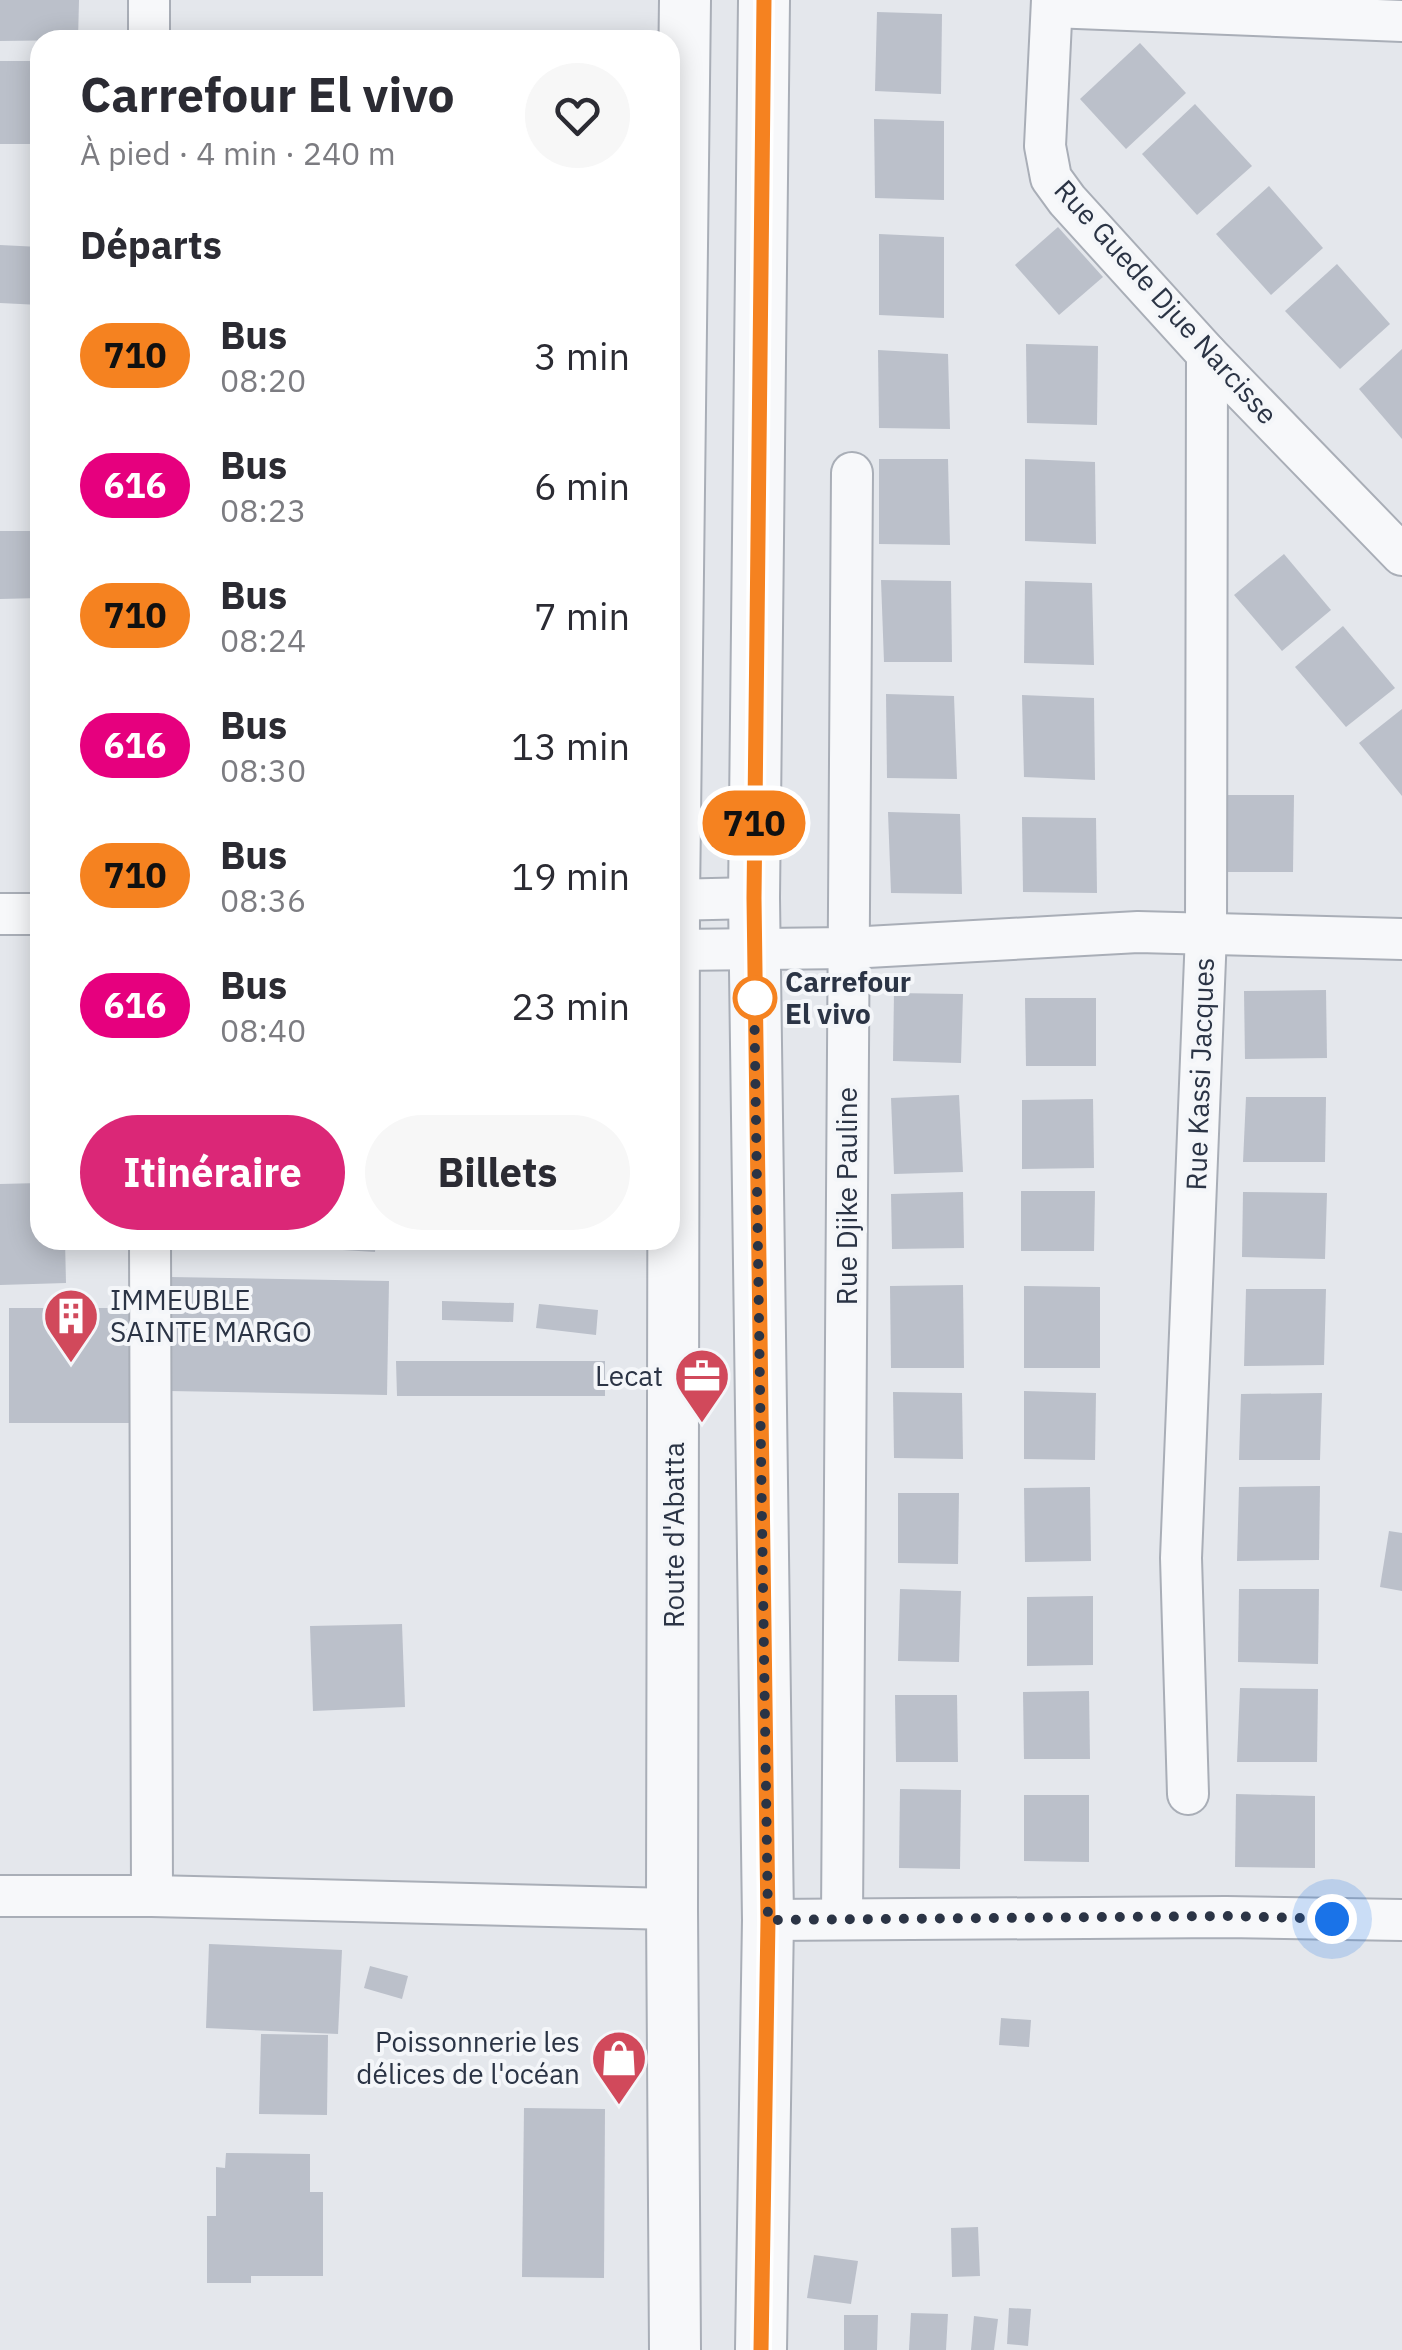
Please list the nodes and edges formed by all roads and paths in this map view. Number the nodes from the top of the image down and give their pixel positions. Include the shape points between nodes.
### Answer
1 (150, 0) edge
2 (685, 0) edge
3 (764, 0) edge
4 (1052, 4) edge
5 (1402, 21) edge
6 (149, 30) edge
7 (680, 346) edge
8 (1207, 354) junction
9 (852, 473) dead end
10 (1402, 556) edge
11 (754, 898) junction
12 (680, 900) edge
13 (0, 914) edge
14 (30, 914) edge
15 (1206, 934) junction
16 (1402, 939) edge
17 (754, 948) junction
18 (849, 948) junction
19 (680, 950) edge
20 (150, 1250) edge
21 (674, 1250) edge
22 (1188, 1794) dead end
23 (0, 1896) edge
24 (152, 1896) junction
25 (672, 1909) junction
26 (842, 1919) junction
27 (768, 1920) junction
28 (1402, 1920) edge
29 (676, 2350) edge
30 (761, 2350) edge

1 - 6 street
2 - 7 street, Route d'Abatta
3 - 11 street
4 - 5 street
4 - 8 street, Rue Guede Djue Narcisse via 1045,146 1051,178
8 - 10 street, Rue Guede Djue Narcisse
8 - 15 street, Rue Kassi Jacques
9 - 18 street, Rue Djike Pauline
11 - 12 street
11 - 17 street
13 - 14 street
15 - 16 street
15 - 18 street
15 - 22 street, Rue Kassi Jacques via 1182,1540
17 - 18 street
17 - 19 street
17 - 27 street
18 - 26 street, Rue Djike Pauline
20 - 24 street
21 - 25 street, Route d'Abatta
23 - 24 street
24 - 25 street
25 - 29 street, Route d'Abatta
26 - 27 street
26 - 28 street
27 - 30 street

